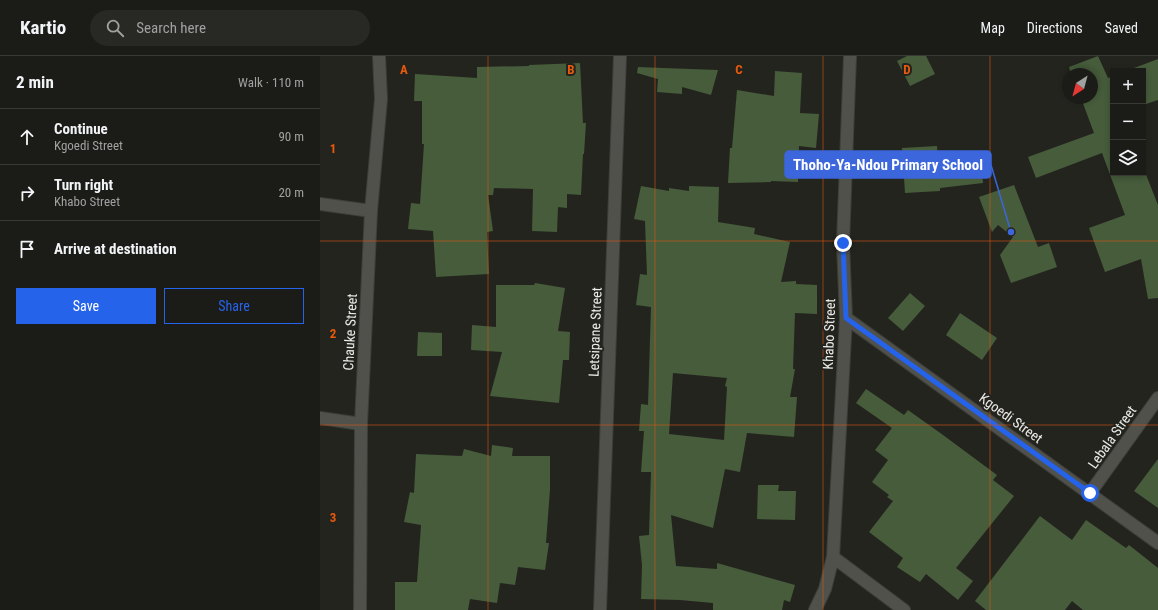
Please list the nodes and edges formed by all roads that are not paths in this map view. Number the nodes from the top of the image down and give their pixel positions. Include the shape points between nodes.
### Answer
1 (379, 56) edge
2 (620, 56) edge
3 (850, 56) edge
4 (320, 204) edge
5 (371, 211) junction
6 (846, 318) junction
7 (1158, 398) edge
8 (320, 418) edge
9 (361, 424) junction
10 (1090, 493) junction
11 (1158, 543) edge
12 (833, 557) junction
13 (360, 610) edge
14 (600, 610) edge
15 (815, 610) edge
16 (904, 610) edge

1 - 5 street, Chauke Street via 381,99
2 - 14 street, Letsipane Street
3 - 6 street, Khabo Street via 843,243
4 - 5 street
5 - 9 street, Chauke Street
6 - 10 street, Kgoedi Street
6 - 12 street, Khabo Street
7 - 10 street, Lebala Street
8 - 9 street
9 - 13 street, Chauke Street
10 - 11 street, Kgoedi Street
12 - 15 street, Khabo Street via 825,589
12 - 16 street

